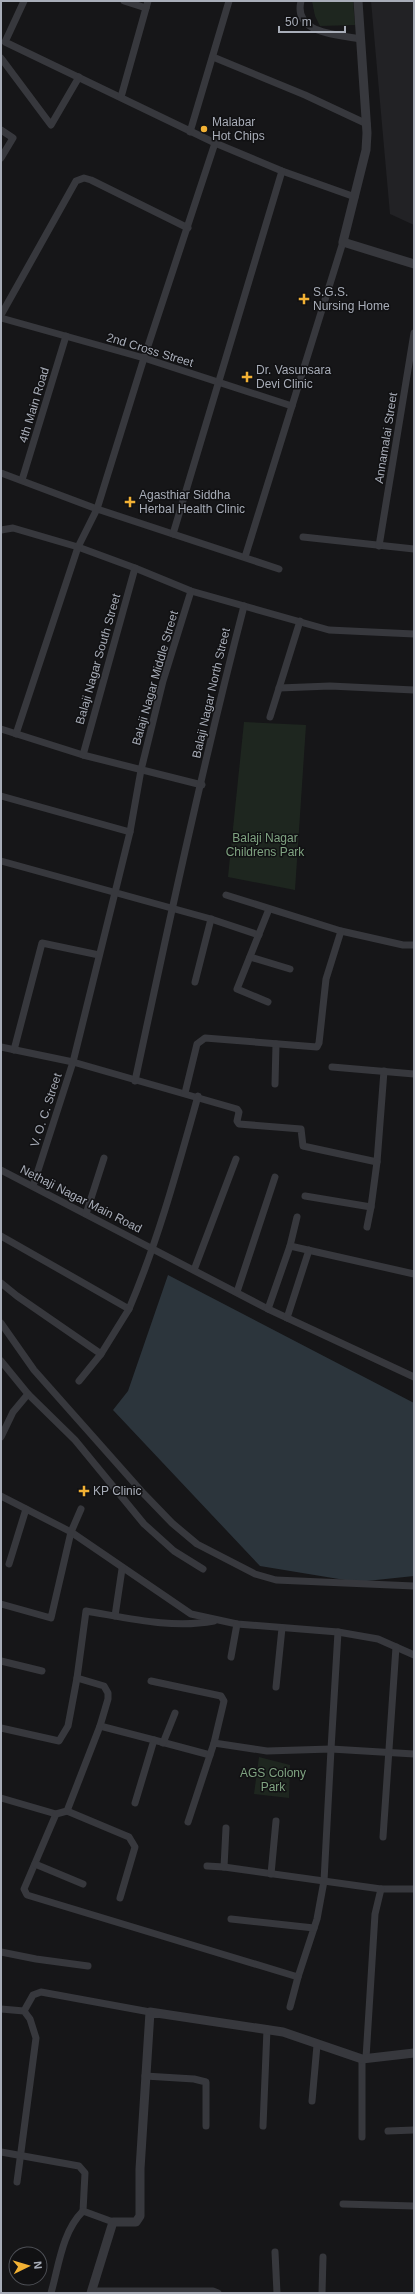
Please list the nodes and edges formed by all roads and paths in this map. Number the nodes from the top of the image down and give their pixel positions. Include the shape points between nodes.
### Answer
1 (24, 1) edge
2 (124, 1) edge
3 (229, 1) edge
4 (301, 1) edge
5 (358, 1) edge
6 (147, 5) edge
7 (360, 39) junction
8 (5, 42) junction
9 (1, 49) edge
10 (212, 57) junction
11 (1, 58) edge
12 (79, 77) junction
13 (121, 97) junction
14 (367, 124) junction
15 (1, 130) edge
16 (190, 132) junction
17 (215, 143) junction
18 (1, 158) edge
19 (282, 172) junction
20 (355, 197) junction
21 (188, 228) junction
22 (343, 242) junction
23 (414, 264) edge
24 (1, 316) edge
25 (414, 333) edge
26 (66, 336) junction
27 (144, 358) junction
28 (218, 383) junction
29 (292, 406) junction
30 (1, 473) edge
31 (22, 480) junction
32 (97, 509) junction
33 (1, 530) edge
34 (173, 534) junction
35 (303, 537) dead end
36 (379, 546) junction
37 (78, 547) junction
38 (414, 549) edge
39 (245, 557) junction
40 (135, 568) junction
41 (279, 569) dead end
42 (191, 592) junction
43 (244, 606) junction
44 (300, 621) junction
45 (414, 634) edge
46 (279, 688) junction
47 (414, 690) edge
48 (270, 717) dead end
49 (1, 729) edge
50 (16, 734) junction
51 (83, 755) junction
52 (141, 770) junction
53 (202, 785) junction
54 (1, 796) edge
55 (130, 832) junction
56 (1, 861) edge
57 (114, 892) junction
58 (226, 895) dead end
59 (172, 908) junction
60 (269, 909) junction
61 (211, 919) junction
62 (341, 931) junction
63 (259, 935) junction
64 (414, 945) edge
65 (99, 955) junction
66 (250, 957) junction
67 (290, 969) dead end
68 (195, 982) dead end
69 (268, 1002) dead end
70 (276, 1044) junction
71 (1, 1046) edge
72 (14, 1050) junction
73 (73, 1062) junction
74 (332, 1067) dead end
75 (384, 1071) junction
76 (414, 1074) edge
77 (134, 1081) junction
78 (275, 1084) dead end
79 (185, 1093) junction
80 (198, 1096) junction
81 (104, 1158) dead end
82 (236, 1159) dead end
83 (377, 1162) junction
84 (1, 1170) edge
85 (274, 1177) dead end
86 (33, 1186) junction
87 (305, 1196) dead end
88 (371, 1207) junction
89 (86, 1214) junction
90 (297, 1217) dead end
91 (367, 1227) dead end
92 (1, 1236) edge
93 (290, 1246) junction
94 (151, 1248) junction
95 (309, 1250) junction
96 (194, 1270) junction
97 (414, 1274) edge
98 (1, 1283) edge
99 (237, 1292) junction
100 (128, 1309) junction
101 (268, 1309) junction
102 (287, 1318) junction
103 (1, 1323) edge
104 (101, 1354) junction
105 (1, 1361) edge
106 (414, 1376) edge
107 (79, 1381) dead end
108 (28, 1394) junction
109 (1, 1437) edge
110 (1, 1496) edge
111 (26, 1509) junction
112 (81, 1509) dead end
113 (71, 1532) junction
114 (9, 1564) dead end
115 (122, 1569) junction
116 (203, 1570) dead end
117 (414, 1586) edge
118 (1, 1604) edge
119 (115, 1616) junction
120 (217, 1621) junction
121 (237, 1624) junction
122 (282, 1628) junction
123 (338, 1632) junction
124 (396, 1647) junction
125 (414, 1655) edge
126 (231, 1657) dead end
127 (1, 1661) edge
128 (42, 1671) dead end
129 (77, 1678) junction
130 (151, 1681) dead end
131 (276, 1687) dead end
132 (175, 1713) dead end
133 (100, 1726) junction
134 (1, 1728) edge
135 (154, 1740) junction
136 (163, 1743) junction
137 (214, 1743) junction
138 (331, 1749) junction
139 (389, 1753) junction
140 (414, 1754) edge
141 (210, 1755) junction
142 (1, 1798) edge
143 (136, 1803) dead end
144 (67, 1811) junction
145 (56, 1814) junction
146 (276, 1821) dead end
147 (188, 1822) dead end
148 (226, 1828) dead end
149 (383, 1837) dead end
150 (35, 1864) junction
151 (207, 1866) dead end
152 (224, 1867) junction
153 (271, 1874) junction
154 (324, 1881) junction
155 (83, 1884) dead end
156 (381, 1889) junction
157 (414, 1889) edge
158 (120, 1898) dead end
159 (231, 1919) dead end
160 (314, 1928) junction
161 (1, 1952) edge
162 (88, 1966) dead end
163 (298, 1977) junction
164 (290, 2007) dead end
165 (1, 2009) edge
166 (24, 2011) junction
167 (150, 2012) junction
168 (267, 2029) junction
169 (317, 2045) junction
170 (414, 2053) edge
171 (364, 2059) junction
172 (145, 2076) junction
173 (312, 2101) dead end
174 (206, 2126) dead end
175 (263, 2126) dead end
176 (414, 2130) edge
177 (388, 2131) dead end
178 (362, 2137) dead end
179 (1, 2152) edge
180 (21, 2155) junction
181 (18, 2182) dead end
182 (343, 2204) dead end
183 (414, 2206) edge
184 (83, 2211) junction
185 (113, 2222) junction
186 (275, 2252) dead end
187 (323, 2256) dead end
188 (91, 2292) edge
189 (170, 2292) edge
190 (51, 2293) edge
191 (218, 2293) edge
192 (277, 2293) edge
193 (322, 2293) edge

1 - 8 street
2 - 6 street
3 - 10 street
4 - 7 street via 298,11 310,28
5 - 7 street
6 - 13 street
7 - 14 street
8 - 9 street
8 - 12 street
10 - 14 street via 305,94
10 - 16 street
11 - 12 street via 50,124
12 - 13 street
13 - 16 street
14 - 20 street via 366,150
15 - 18 street via 13,138
16 - 17 street
17 - 19 street
17 - 21 street
19 - 20 street
19 - 28 street
20 - 22 street
21 - 24 street via 91,180 79,179
21 - 27 street
22 - 23 street
22 - 29 street
24 - 26 street, 2nd Cross Street
25 - 36 street, Annamalai Street
26 - 27 street, 2nd Cross Street
26 - 31 street, 4th Main Road
27 - 28 street, 2nd Cross Street
27 - 32 street
28 - 29 street, 2nd Cross Street
28 - 34 street
29 - 39 street
30 - 31 street
31 - 32 street
32 - 34 street
32 - 37 street
33 - 37 street via 13,528
34 - 39 street
35 - 36 street
36 - 38 street
37 - 40 street
37 - 50 street
39 - 41 street
40 - 42 street
40 - 51 street, Balaji Nagar South Street
42 - 43 street
42 - 52 street, Balaji Nagar Middle Street via 163,681
43 - 44 street
43 - 53 street, Balaji Nagar North Street via 213,727
44 - 45 street via 329,630
44 - 46 street
46 - 47 street via 330,686
46 - 48 street
49 - 50 street
50 - 51 street
51 - 52 street
52 - 53 street
52 - 55 street, Balaji Nagar Middle Street
53 - 59 street, Balaji Nagar North Street
54 - 55 street
55 - 57 street, Balaji Nagar Middle Street
56 - 57 street
57 - 59 street
57 - 65 street, V. O. C. Street
58 - 60 street
59 - 61 street
59 - 77 street, Balaji Nagar North Street
60 - 62 street
60 - 63 street
61 - 63 street
61 - 68 street
62 - 64 street via 403,945
62 - 70 street via 326,979 319,1045 313,1048
63 - 66 street
65 - 72 street via 42,943
65 - 73 street, V. O. C. Street
66 - 67 street
66 - 69 street via 237,989
70 - 78 street
70 - 79 street via 205,1038 198,1044
71 - 72 street
72 - 73 street
73 - 77 street
73 - 86 street, V. O. C. Street
74 - 75 street
75 - 76 street
75 - 83 street
77 - 79 street
79 - 80 street
80 - 83 street via 237,1109 239,1124 301,1129 302,1146
80 - 94 street via 181,1158
81 - 89 street
82 - 96 street
83 - 88 street
84 - 86 street, Nethaji Nagar Main Road
85 - 99 street
86 - 89 street, Nethaji Nagar Main Road
87 - 88 street
88 - 91 street
89 - 94 street, Nethaji Nagar Main Road
90 - 93 street
92 - 100 street
93 - 95 street
93 - 101 street
94 - 96 street, Nethaji Nagar Main Road
94 - 100 street
95 - 97 street
95 - 102 street
96 - 99 street, Nethaji Nagar Main Road
98 - 104 street
99 - 101 street, Nethaji Nagar Main Road
100 - 104 street
101 - 102 street, Nethaji Nagar Main Road
102 - 106 street, Nethaji Nagar Main Road
103 - 117 street via 34,1370 144,1494 197,1544 255,1574 276,1580
104 - 107 street
105 - 108 street
108 - 109 street via 14,1412
108 - 116 street via 75,1440 144,1524 174,1551
110 - 111 street
111 - 113 street
111 - 114 street
112 - 113 street
113 - 115 street
113 - 118 street via 51,1618
115 - 119 street
115 - 120 street via 191,1614
119 - 120 street via 173,1624 196,1625
119 - 129 street via 86,1612
120 - 121 street
121 - 122 street
121 - 126 street
122 - 123 street
122 - 131 street
123 - 124 street via 378,1639
123 - 138 street
124 - 125 street
124 - 139 street
127 - 128 street
129 - 133 street via 104,1686 106,1689 108,1699
129 - 134 street via 68,1726 59,1741
130 - 137 street via 221,1696 224,1701
132 - 136 street
133 - 135 street
133 - 144 street
135 - 136 street
135 - 143 street
136 - 141 street
137 - 138 street via 267,1751
137 - 141 street
138 - 139 street
138 - 154 street
139 - 140 street
139 - 149 street
141 - 147 street
142 - 145 street
144 - 145 street
144 - 158 street via 129,1837 134,1842 135,1847
145 - 150 street
146 - 153 street
148 - 152 street
150 - 155 street
150 - 163 street via 24,1889 30,1896
151 - 152 street
152 - 153 street
153 - 154 street
154 - 156 street
154 - 160 street
156 - 157 street
156 - 171 street via 375,1914
159 - 160 street
160 - 163 street
161 - 162 street
163 - 164 street
165 - 166 street
166 - 167 street via 33,1995 41,1992
166 - 180 street via 30,2019 36,2038
167 - 168 street
167 - 172 street
168 - 169 street via 284,2032
168 - 175 street
169 - 171 street
169 - 173 street
170 - 171 street
171 - 178 street
172 - 174 street via 206,2082
172 - 185 street via 140,2216 136,2222
176 - 177 street
179 - 180 street
180 - 181 street
180 - 184 street via 79,2166 85,2173
182 - 183 street
184 - 185 street
184 - 190 street via 74,2220 68,2232
185 - 188 street
186 - 192 street
187 - 193 street
188 - 189 street
189 - 191 street via 213,2290

